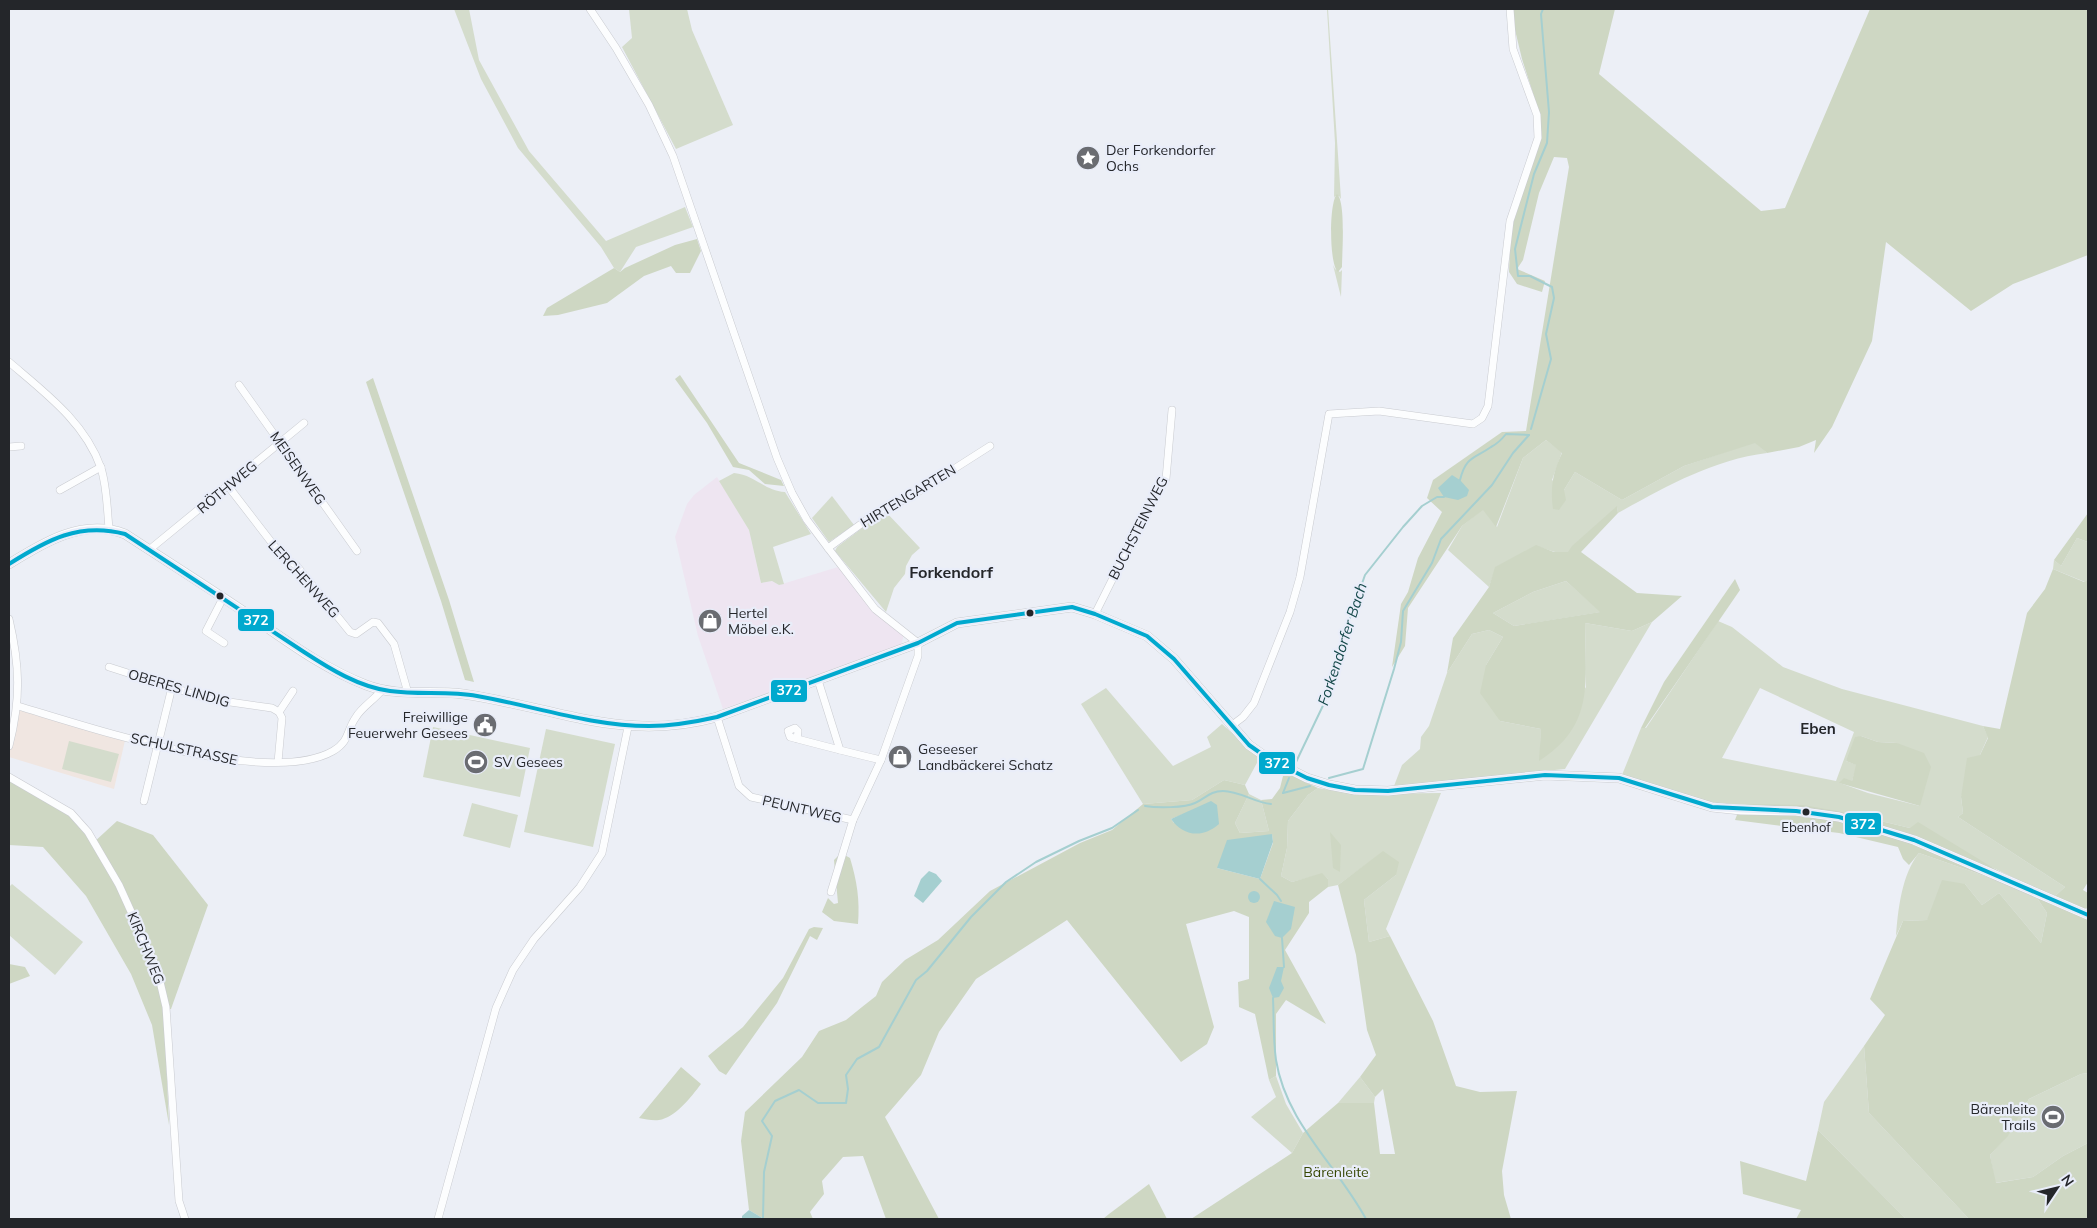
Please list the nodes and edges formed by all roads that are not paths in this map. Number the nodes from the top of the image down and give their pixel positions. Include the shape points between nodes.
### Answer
1 (590, 9) edge
2 (1510, 9) edge
3 (9, 362) edge
4 (239, 385) dead end
5 (1172, 410) dead end
6 (304, 423) dead end
7 (280, 443) junction
8 (21, 446) dead end
9 (990, 446) dead end
10 (9, 447) edge
11 (101, 467) junction
12 (228, 486) junction
13 (60, 490) dead end
14 (109, 528) junction
15 (828, 548) junction
16 (149, 550) junction
17 (357, 551) dead end
18 (9, 564) edge
19 (223, 598) junction
20 (1095, 614) junction
21 (9, 619) edge
22 (224, 643) dead end
23 (918, 643) junction
24 (109, 667) dead end
25 (818, 680) junction
26 (172, 687) junction
27 (382, 690) junction
28 (293, 691) dead end
29 (408, 693) junction
30 (18, 706) junction
31 (279, 712) junction
32 (717, 717) junction
33 (11, 726) edge
34 (1231, 726) junction
35 (628, 727) junction
36 (798, 739) dead end
37 (158, 744) junction
38 (9, 746) edge
39 (840, 750) junction
40 (881, 760) junction
41 (278, 762) junction
42 (9, 777) edge
43 (144, 802) dead end
44 (853, 820) junction
45 (830, 892) dead end
46 (2088, 915) edge
47 (185, 1219) edge
48 (438, 1219) edge

1 - 15 street via 648,105 673,156 777,458 807,520
2 - 34 street via 1513,49 1537,115 1538,138 1510,221 1488,406 1482,418 1473,424 1380,411 1329,414 1300,577 1290,612 1254,704
3 - 11 street via 60,405 86,438
4 - 7 street, MEISENWEG
5 - 20 street, BUCHSTEINWEG via 1166,479
6 - 7 street, RÖTHWEG
7 - 12 street, RÖTHWEG
7 - 17 street, MEISENWEG
8 - 10 street
9 - 15 street, HIRTENGARTEN via 910,497 879,510
11 - 13 street
11 - 14 street
12 - 16 street, RÖTHWEG
12 - 29 street, LERCHENWEG via 282,556 296,565 350,632 356,634 374,622 378,623 394,644
14 - 16 street
14 - 18 street via 63,534
15 - 23 street via 875,609
16 - 19 street
19 - 22 street via 206,631
19 - 27 street via 331,669
20 - 23 street via 1072,608 957,623
20 - 34 street via 1147,636 1174,659
21 - 30 street via 16,658
23 - 25 street
23 - 40 street via 918,656
24 - 26 street, OBERES LINDIG
25 - 32 street
25 - 39 street
26 - 31 street, OBERES LINDIG via 209,699 272,708
26 - 37 street
27 - 29 street
27 - 41 street, SCHULSTRASSE via 355,718 342,744 332,751 308,759
28 - 31 street
29 - 35 street via 460,694 494,699
30 - 33 street
30 - 37 street, SCHULSTRASSE
31 - 41 street via 282,718
32 - 35 street via 669,726
32 - 44 street, PEUNTWEG via 739,786 746,794
33 - 38 street
34 - 46 street via 1269,759 1307,778 1355,790 1388,791 1545,775 1600,776 1618,778 1712,807 1796,811 1849,820 1914,840
35 - 48 street via 602,853 580,887 534,939 513,970 496,1008
36 - 39 street
37 - 41 street, SCHULSTRASSE via 249,763
37 - 43 street
39 - 40 street
40 - 44 street
42 - 47 street, KIRCHWEG via 71,813 88,832 119,884 157,969 166,1007 179,1201
44 - 45 street

